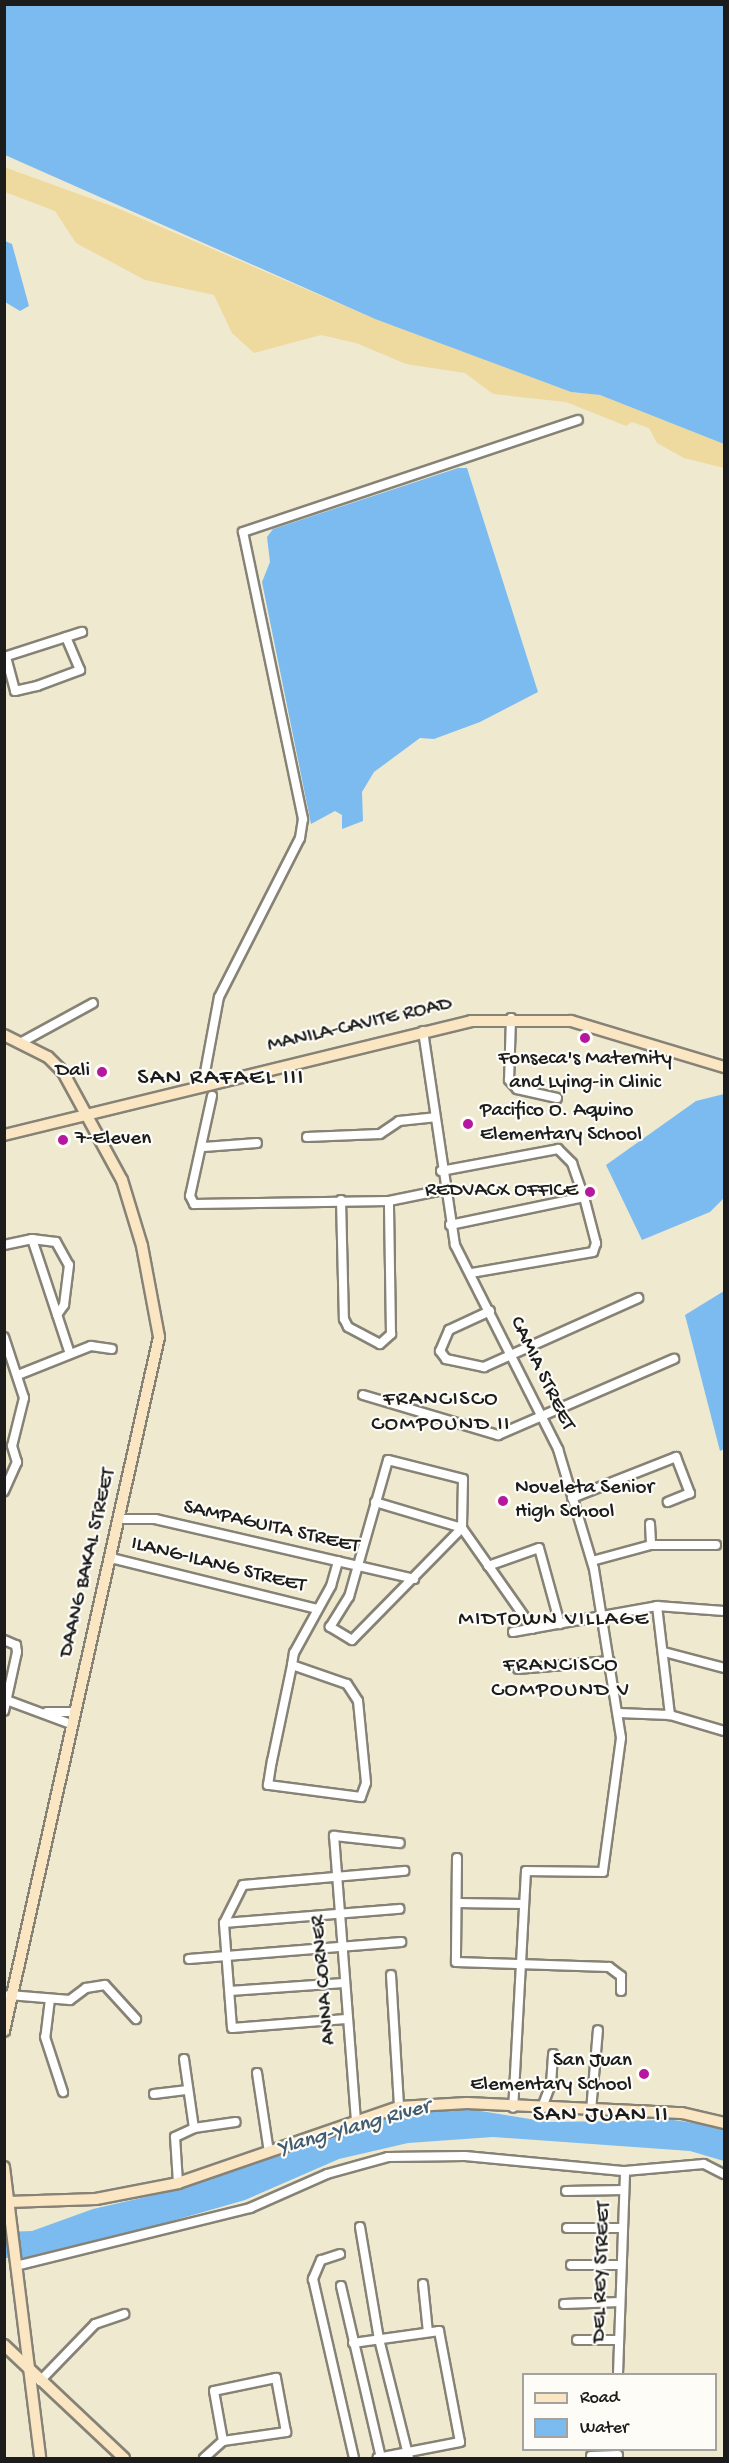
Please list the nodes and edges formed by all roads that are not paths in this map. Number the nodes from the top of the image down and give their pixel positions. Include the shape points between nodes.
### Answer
1 (578, 420) dead end
2 (82, 632) dead end
3 (66, 637) junction
4 (5, 657) edge
5 (93, 1003) dead end
6 (511, 1018) junction
7 (423, 1031) junction
8 (4, 1035) edge
9 (20, 1043) junction
10 (724, 1067) edge
11 (203, 1083) junction
12 (213, 1095) dead end
13 (557, 1098) dead end
14 (85, 1113) junction
15 (435, 1117) junction
16 (4, 1135) edge
17 (307, 1137) dead end
18 (257, 1143) dead end
19 (204, 1147) junction
20 (441, 1171) junction
21 (443, 1190) junction
22 (584, 1197) junction
23 (341, 1200) junction
24 (389, 1201) junction
25 (450, 1225) junction
26 (32, 1239) junction
27 (4, 1245) edge
28 (471, 1273) junction
29 (638, 1298) dead end
30 (490, 1311) junction
31 (57, 1315) junction
32 (4, 1337) edge
33 (112, 1349) dead end
34 (512, 1352) junction
35 (70, 1354) junction
36 (674, 1359) dead end
37 (18, 1375) junction
38 (363, 1395) dead end
39 (545, 1416) junction
40 (8, 1448) edge
41 (4, 1491) edge
42 (572, 1498) junction
43 (375, 1502) junction
44 (668, 1502) dead end
45 (120, 1519) junction
46 (650, 1524) dead end
47 (462, 1528) junction
48 (651, 1545) junction
49 (716, 1545) dead end
50 (111, 1558) junction
51 (338, 1561) junction
52 (592, 1561) junction
53 (358, 1566) junction
54 (488, 1566) junction
55 (414, 1579) junction
56 (657, 1605) junction
57 (317, 1610) junction
58 (724, 1611) edge
59 (604, 1616) junction
60 (560, 1624) junction
61 (533, 1629) junction
62 (513, 1632) dead end
63 (4, 1640) edge
64 (664, 1652) junction
65 (610, 1661) junction
66 (292, 1665) junction
67 (724, 1668) edge
68 (518, 1669) dead end
69 (9, 1701) junction
70 (4, 1711) edge
71 (47, 1712) junction
72 (74, 1712) junction
73 (618, 1713) junction
74 (670, 1715) junction
75 (71, 1724) junction
76 (724, 1731) edge
77 (400, 1843) dead end
78 (457, 1858) dead end
79 (404, 1871) dead end
80 (334, 1878) junction
81 (457, 1903) junction
82 (524, 1904) junction
83 (399, 1909) dead end
84 (338, 1915) junction
85 (224, 1923) junction
86 (400, 1942) dead end
87 (341, 1950) junction
88 (228, 1958) junction
89 (189, 1959) dead end
90 (521, 1964) junction
91 (391, 1975) dead end
92 (345, 1983) junction
93 (230, 1991) junction
94 (621, 1991) dead end
95 (9, 1995) junction
96 (50, 1999) junction
97 (136, 2019) dead end
98 (346, 2019) junction
99 (598, 2030) dead end
100 (4, 2031) edge
101 (553, 2054) dead end
102 (184, 2059) dead end
103 (257, 2073) dead end
104 (188, 2090) junction
105 (63, 2092) dead end
106 (154, 2094) dead end
107 (399, 2107) junction
108 (513, 2108) junction
109 (541, 2109) junction
110 (591, 2110) junction
111 (356, 2121) junction
112 (236, 2122) dead end
113 (724, 2122) edge
114 (194, 2128) junction
115 (268, 2152) junction
116 (4, 2167) edge
117 (625, 2171) junction
118 (724, 2174) edge
119 (178, 2183) junction
120 (624, 2190) junction
121 (566, 2191) dead end
122 (8, 2202) junction
123 (360, 2228) dead end
124 (567, 2228) dead end
125 (622, 2228) junction
126 (340, 2254) dead end
127 (15, 2264) junction
128 (571, 2265) dead end
129 (621, 2265) junction
130 (423, 2284) dead end
131 (341, 2286) dead end
132 (620, 2302) junction
133 (564, 2304) dead end
134 (124, 2314) dead end
135 (428, 2332) junction
136 (379, 2339) junction
137 (577, 2340) dead end
138 (619, 2340) junction
139 (352, 2343) junction
140 (4, 2345) edge
141 (29, 2370) junction
142 (618, 2373) edge
143 (40, 2381) junction
144 (223, 2441) junction
145 (618, 2454) edge
146 (408, 2455) edge
147 (591, 2456) dead end
148 (40, 2458) edge
149 (124, 2458) edge
150 (204, 2458) edge
151 (354, 2458) edge
152 (379, 2458) edge

1 - 11 street via 243,532 303,819 300,838 219,997
2 - 3 street
3 - 4 street
3 - 4 street via 80,670 37,686 15,691
5 - 9 street
6 - 7 street, MANILA-CAVITE ROAD
6 - 10 street, MANILA-CAVITE ROAD via 591,1025
6 - 13 street via 510,1080 517,1089
7 - 11 street, MANILA-CAVITE ROAD
7 - 15 street, CAMIA STREET
8 - 9 street, DAANG BAKAL STREET
9 - 14 street, DAANG BAKAL STREET via 55,1062
11 - 14 street, MANILA-CAVITE ROAD
12 - 19 street
14 - 16 street, MANILA-CAVITE ROAD
14 - 45 street, DAANG BAKAL STREET via 129,1199 159,1337
15 - 17 street via 399,1121 380,1134
15 - 20 street, CAMIA STREET
18 - 19 street
19 - 23 street via 190,1196 194,1204
20 - 21 street, CAMIA STREET
20 - 22 street via 558,1149 572,1163
21 - 24 street
21 - 25 street, CAMIA STREET
22 - 25 street
22 - 28 street via 596,1243 593,1252
23 - 24 street
23 - 24 street via 344,1319 348,1327 380,1344 391,1334
25 - 28 street, CAMIA STREET
26 - 27 street
26 - 31 street
26 - 31 street via 56,1242 68,1260 64,1305
28 - 30 street, CAMIA STREET
29 - 34 street
30 - 34 street, CAMIA STREET
30 - 34 street via 449,1330 440,1351 446,1359 484,1367
31 - 35 street
32 - 37 street
33 - 35 street via 92,1346
34 - 39 street, CAMIA STREET
35 - 37 street
36 - 39 street
37 - 40 street via 24,1398
38 - 39 street via 498,1436
39 - 42 street, CAMIA STREET
40 - 41 street via 18,1457
42 - 44 street via 676,1457 690,1493
42 - 52 street, CAMIA STREET
43 - 47 street
43 - 47 street via 388,1460 463,1479
43 - 53 street
45 - 50 street, DAANG BAKAL STREET
45 - 51 street, SAMPAGUITA STREET via 155,1519
46 - 48 street
47 - 54 street
47 - 55 street
48 - 49 street
48 - 52 street
50 - 57 street, ILANG-ILANG STREET
50 - 72 street, DAANG BAKAL STREET
51 - 53 street, SAMPAGUITA STREET
51 - 57 street
52 - 59 street, CAMIA STREET
53 - 55 street, SAMPAGUITA STREET
53 - 55 street via 349,1597 330,1627 352,1640
54 - 60 street via 539,1548
54 - 61 street
56 - 58 street
56 - 59 street
56 - 64 street
57 - 66 street
59 - 60 street
59 - 65 street, CAMIA STREET
60 - 61 street
61 - 62 street
63 - 69 street via 16,1645 17,1652
64 - 67 street
64 - 74 street
65 - 68 street
65 - 73 street, CAMIA STREET
66 - 66 street via 268,1785 361,1797 366,1783 358,1701 346,1684
69 - 70 street
69 - 71 street
71 - 72 street
71 - 75 street
72 - 75 street, DAANG BAKAL STREET
73 - 74 street
73 - 82 street, CAMIA STREET via 621,1738 603,1872 526,1871
74 - 76 street
75 - 95 street, DAANG BAKAL STREET
77 - 80 street, ANNA CORNER via 334,1836
78 - 81 street
79 - 80 street
80 - 84 street, ANNA CORNER
80 - 85 street via 243,1885
81 - 82 street
81 - 90 street via 456,1962
82 - 90 street
83 - 84 street
84 - 85 street
84 - 87 street, ANNA CORNER
85 - 88 street
86 - 87 street
87 - 88 street
87 - 92 street, ANNA CORNER
88 - 89 street
88 - 93 street
90 - 94 street via 609,1967 618,1970
90 - 108 street
91 - 107 street
92 - 93 street
92 - 98 street, ANNA CORNER
93 - 98 street via 232,2028
95 - 96 street
95 - 100 street, DAANG BAKAL STREET
96 - 97 street via 70,2000 86,1988 105,1985
96 - 105 street via 45,2037
98 - 111 street, ANNA CORNER
99 - 110 street
101 - 109 street via 551,2084
102 - 104 street
103 - 115 street
104 - 106 street
104 - 114 street
107 - 108 street via 467,2103
107 - 111 street
108 - 109 street
109 - 110 street
110 - 113 street via 682,2113
111 - 115 street
112 - 114 street
114 - 119 street via 174,2137
115 - 119 street
116 - 122 street
117 - 118 street via 704,2164
117 - 120 street, DEL REY STREET
117 - 127 street via 465,2156 388,2157 327,2174 250,2208
119 - 122 street via 96,2199
120 - 121 street
120 - 125 street, DEL REY STREET
122 - 127 street
123 - 136 street
124 - 125 street
125 - 129 street, DEL REY STREET
126 - 151 street via 321,2260 313,2279
127 - 141 street
128 - 129 street
129 - 132 street, DEL REY STREET
130 - 135 street
131 - 139 street
132 - 133 street
132 - 138 street, DEL REY STREET
134 - 143 street via 95,2324
135 - 136 street
135 - 146 street via 438,2331 460,2442
136 - 139 street
136 - 146 street
137 - 138 street
138 - 142 street, DEL REY STREET
139 - 152 street
140 - 141 street
141 - 143 street
141 - 148 street
143 - 149 street
144 - 144 street via 214,2391 276,2378 286,2432
144 - 150 street
145 - 147 street
146 - 152 street

